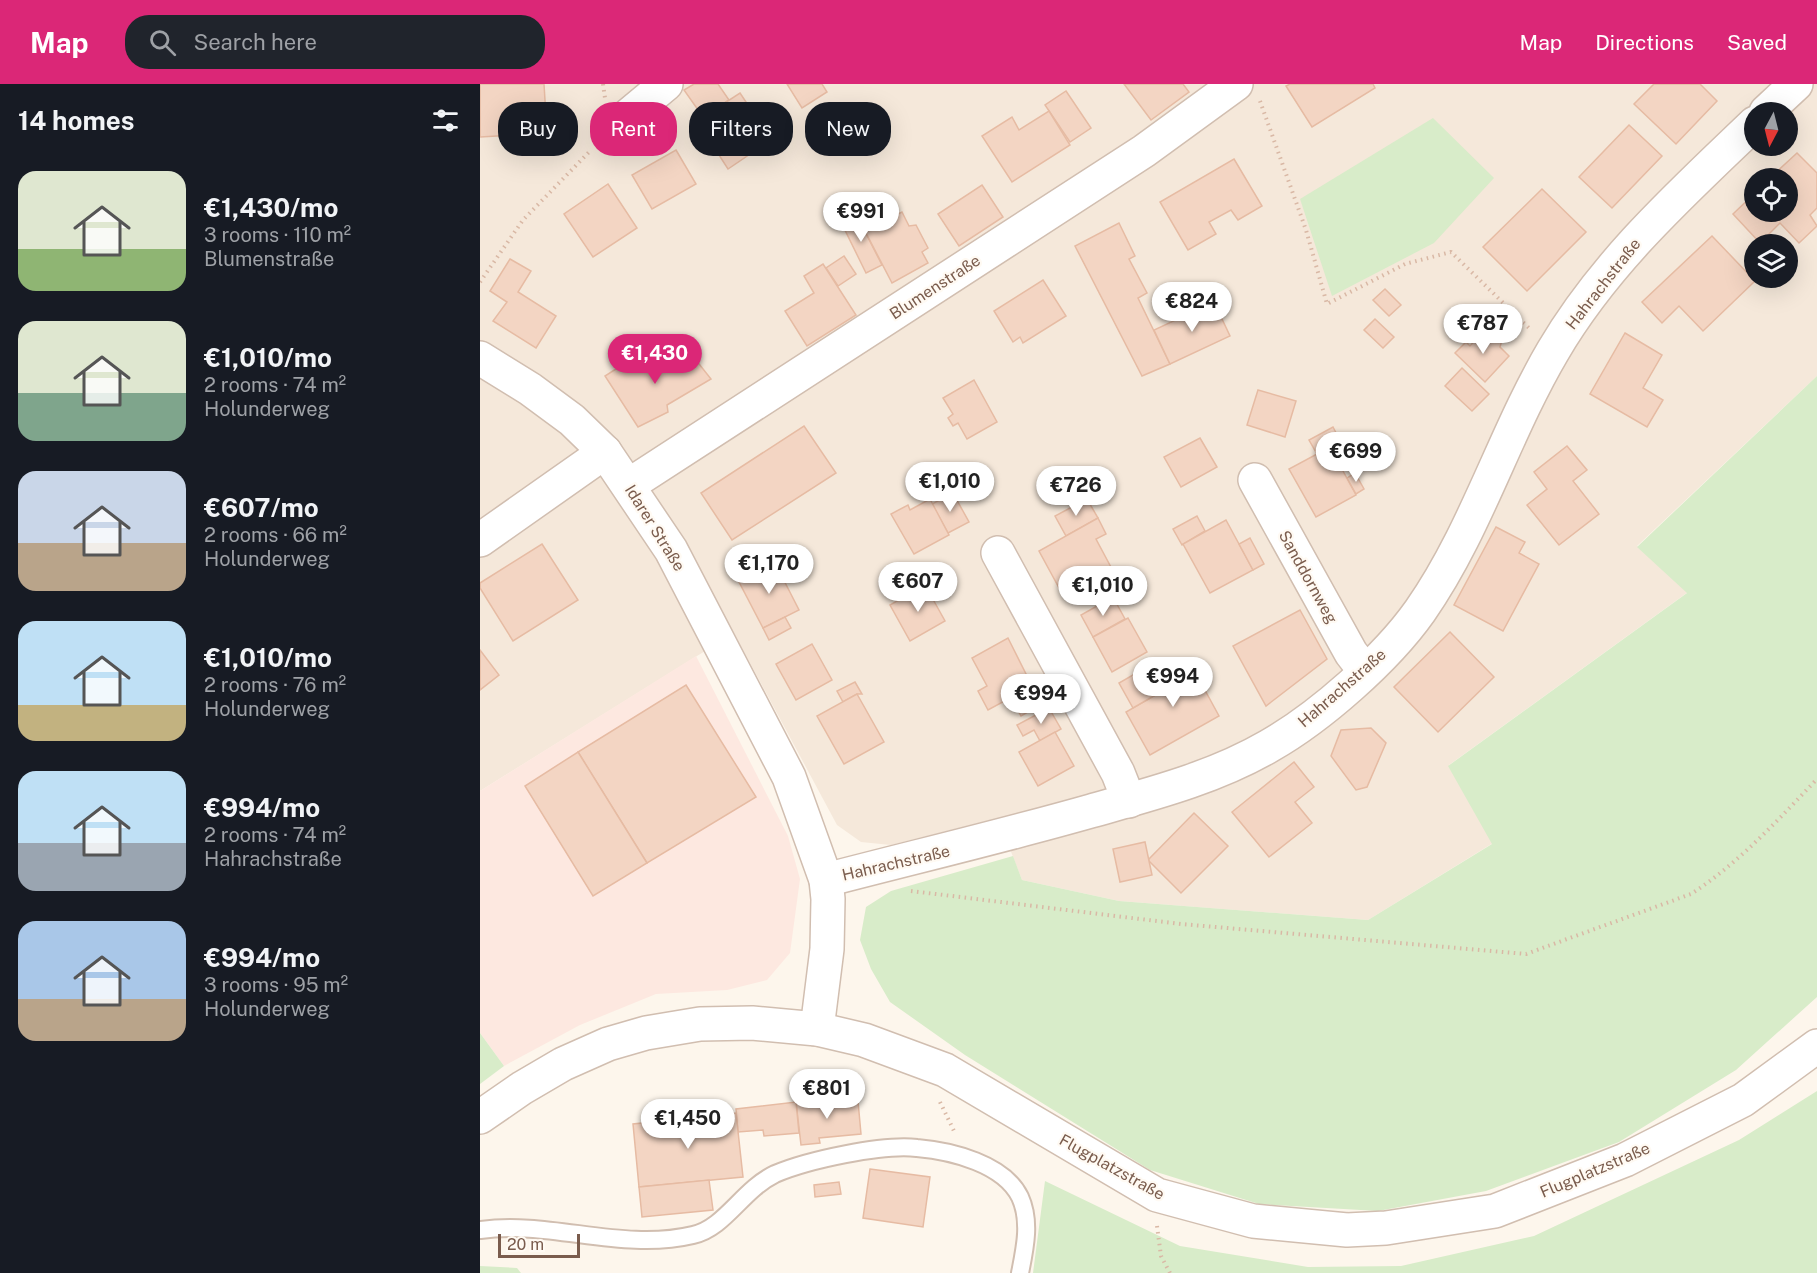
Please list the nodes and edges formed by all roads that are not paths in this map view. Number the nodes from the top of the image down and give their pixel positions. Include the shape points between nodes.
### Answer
1 (666, 84) edge
2 (1796, 84) edge
3 (1247, 90) edge
4 (644, 102) edge
5 (1777, 102) edge
6 (1744, 133) edge
7 (480, 358) edge
8 (605, 452) junction
9 (1255, 480) dead end
10 (629, 485) junction
11 (480, 540) edge
12 (998, 552) dead end
13 (1365, 671) junction
14 (1129, 801) junction
15 (826, 880) junction
16 (817, 1029) junction
17 (1817, 1046) edge
18 (480, 1117) edge
19 (480, 1230) edge
20 (1020, 1273) edge

1 - 4 street
2 - 5 street
3 - 10 street, Blumenstraße via 1144,151
6 - 13 street, Hahrachstraße via 1654,219 1578,312 1553,351 1440,578 1419,612
7 - 8 street, Idarer Straße via 572,420
8 - 10 street, Idarer Straße
8 - 11 street
9 - 13 street, Sanddornweg via 1351,653
10 - 15 street, Idarer Straße via 670,550 789,777
12 - 14 street via 1118,773
13 - 14 street, Hahrachstraße via 1308,720 1269,747 1214,773
14 - 15 street, Hahrachstraße
15 - 16 street, Hahrachstraße via 827,949
16 - 17 street, Flugplatzstraße via 864,1040 945,1070 1157,1195 1254,1221 1347,1230 1495,1211 1625,1160 1724,1110
16 - 18 street, Flugplatzstraße via 710,1023 646,1033 562,1064
19 - 20 lane via 538,1229 658,1240 694,1235 715,1226 746,1192 804,1162 916,1147 967,1158 1005,1177 1019,1196 1026,1215

